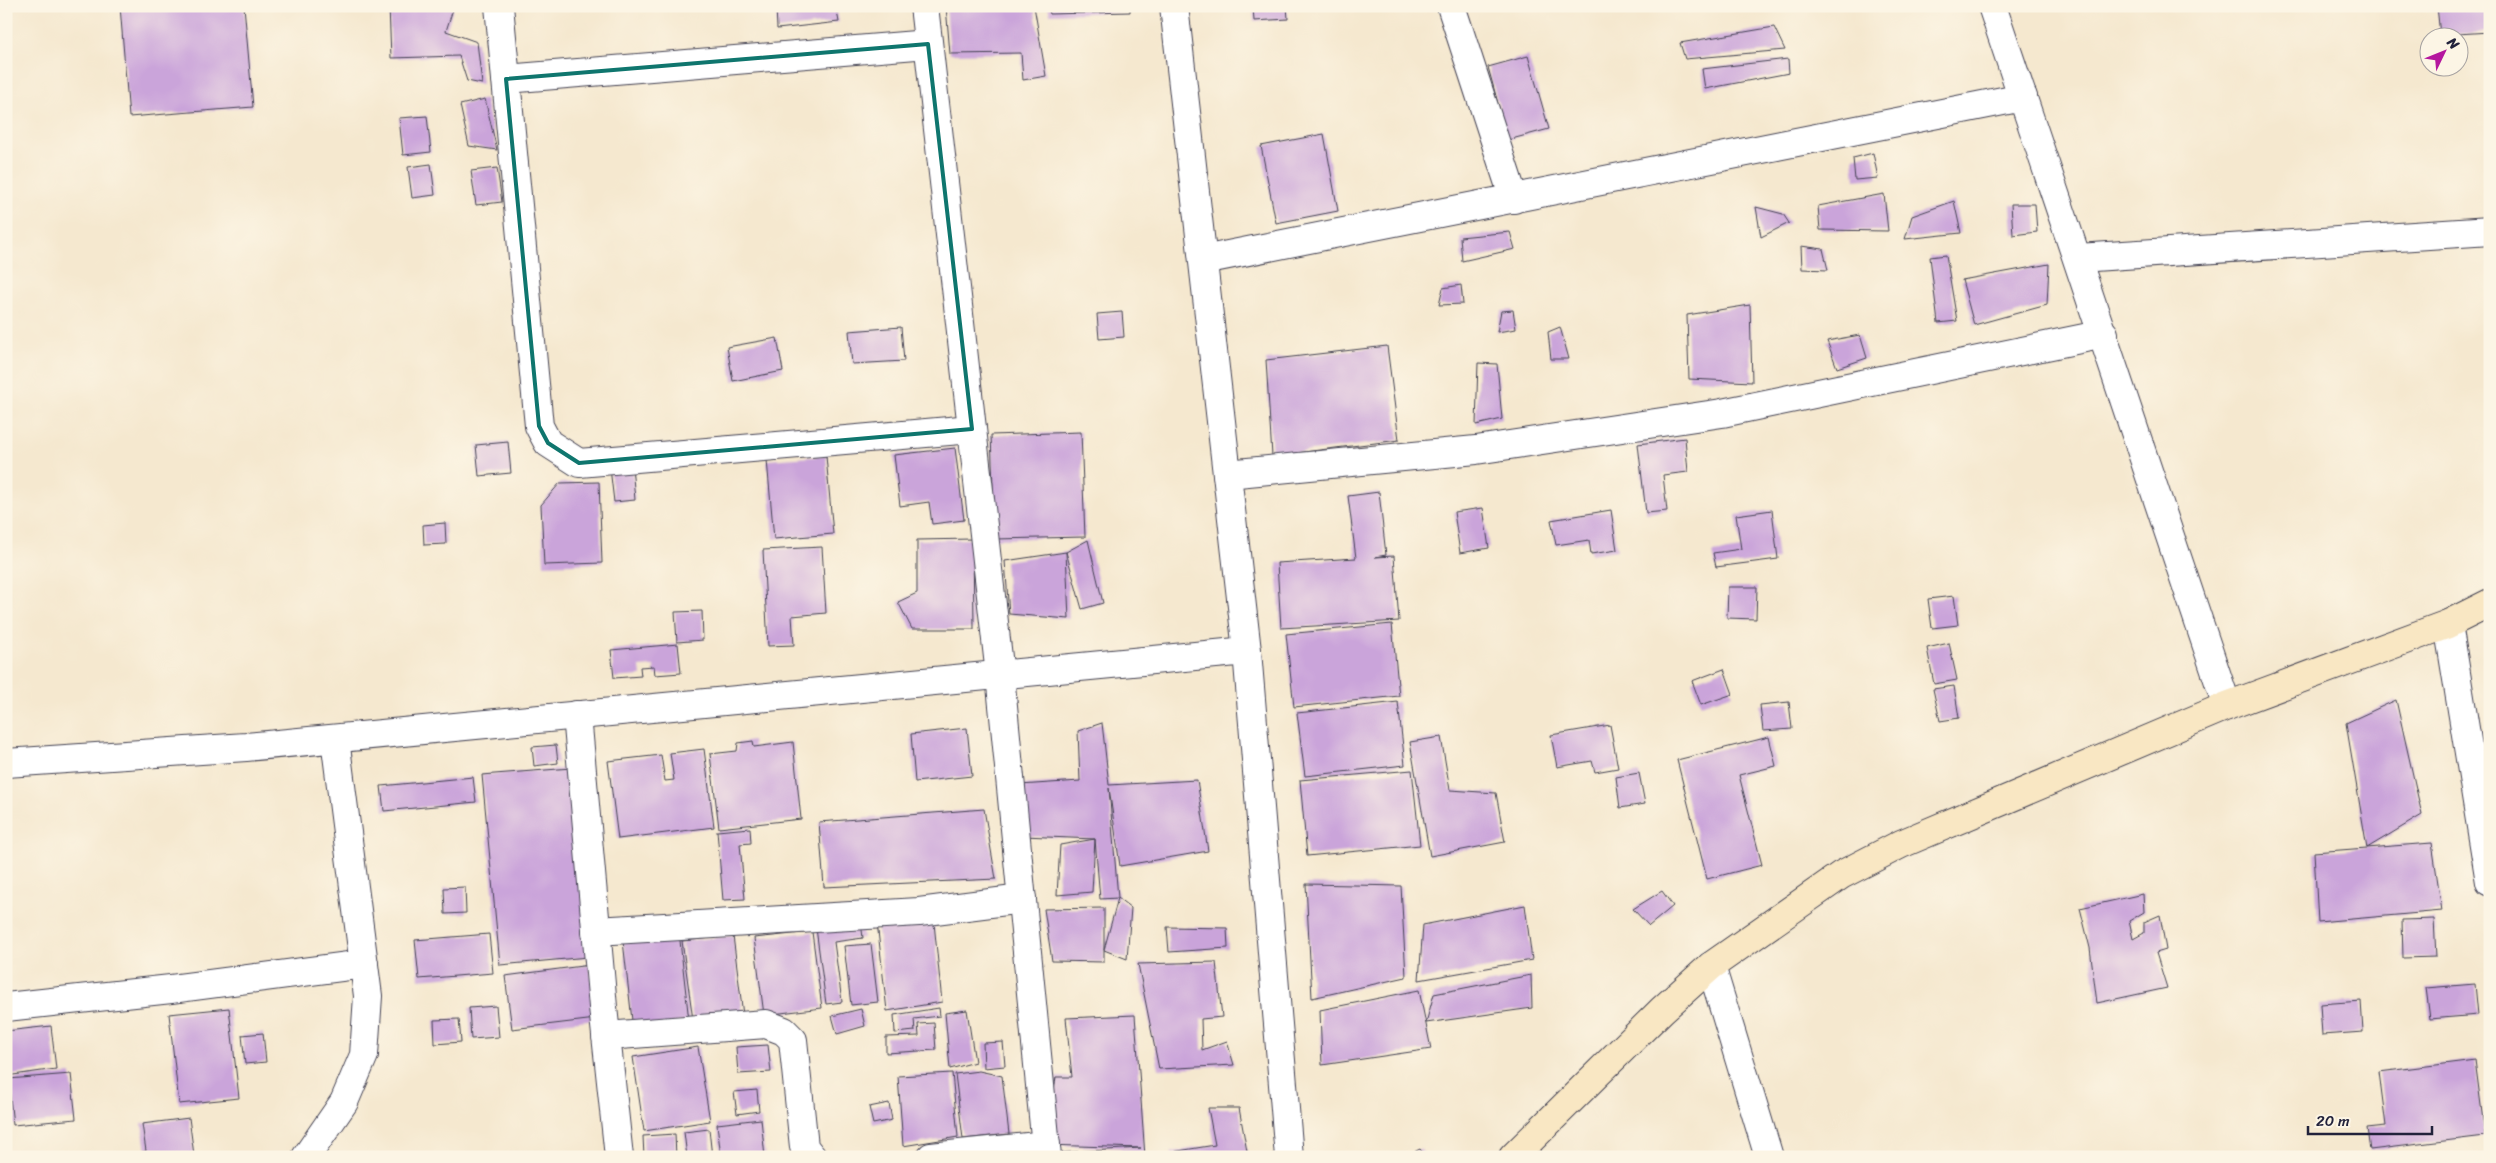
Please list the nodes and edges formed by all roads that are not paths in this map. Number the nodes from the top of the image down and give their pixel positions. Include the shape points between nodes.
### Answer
1 (499, 6) edge
2 (924, 6) edge
3 (1174, 6) edge
4 (1452, 6) edge
5 (1992, 6) edge
6 (928, 44) junction
7 (506, 79) junction
8 (2023, 97) junction
9 (1514, 198) junction
10 (2490, 231) edge
11 (2078, 258) junction
12 (1203, 260) junction
13 (2104, 334) junction
14 (972, 429) junction
15 (1227, 474) junction
16 (2490, 603) edge
17 (2448, 624) junction
18 (1247, 651) junction
19 (1000, 675) junction
20 (2227, 706) junction
21 (577, 715) junction
22 (335, 739) junction
23 (6, 763) edge
24 (2490, 882) edge
25 (1022, 899) junction
26 (596, 931) junction
27 (364, 964) junction
28 (1711, 966) junction
29 (6, 1007) edge
30 (606, 1036) junction
31 (1047, 1151) edge
32 (306, 1157) edge
33 (619, 1157) edge
34 (812, 1157) edge
35 (931, 1157) edge
36 (1289, 1157) edge
37 (1513, 1157) edge
38 (1769, 1157) edge

1 - 7 street
2 - 6 street
3 - 12 street
4 - 9 street
5 - 8 street
6 - 7 street
6 - 14 street
7 - 14 street via 539,426 548,443 562,454 579,463
8 - 9 street
8 - 11 street
9 - 12 street
10 - 11 street
11 - 13 street
12 - 15 street
13 - 15 street via 1722,413 1476,450
13 - 20 street
14 - 19 street
15 - 18 street
16 - 17 street
17 - 20 street
17 - 24 street
18 - 19 street
18 - 36 street
19 - 21 street
19 - 25 street
20 - 28 street via 1901,844 1842,875
21 - 22 street
21 - 26 street
22 - 23 street
22 - 27 street
25 - 26 street via 919,912
25 - 31 street
26 - 30 street
27 - 29 street via 171,990
27 - 32 street via 368,996 364,1055 344,1102
28 - 37 street
28 - 38 street
30 - 33 street
30 - 34 street via 766,1024 784,1031 793,1040 804,1147
31 - 35 street

